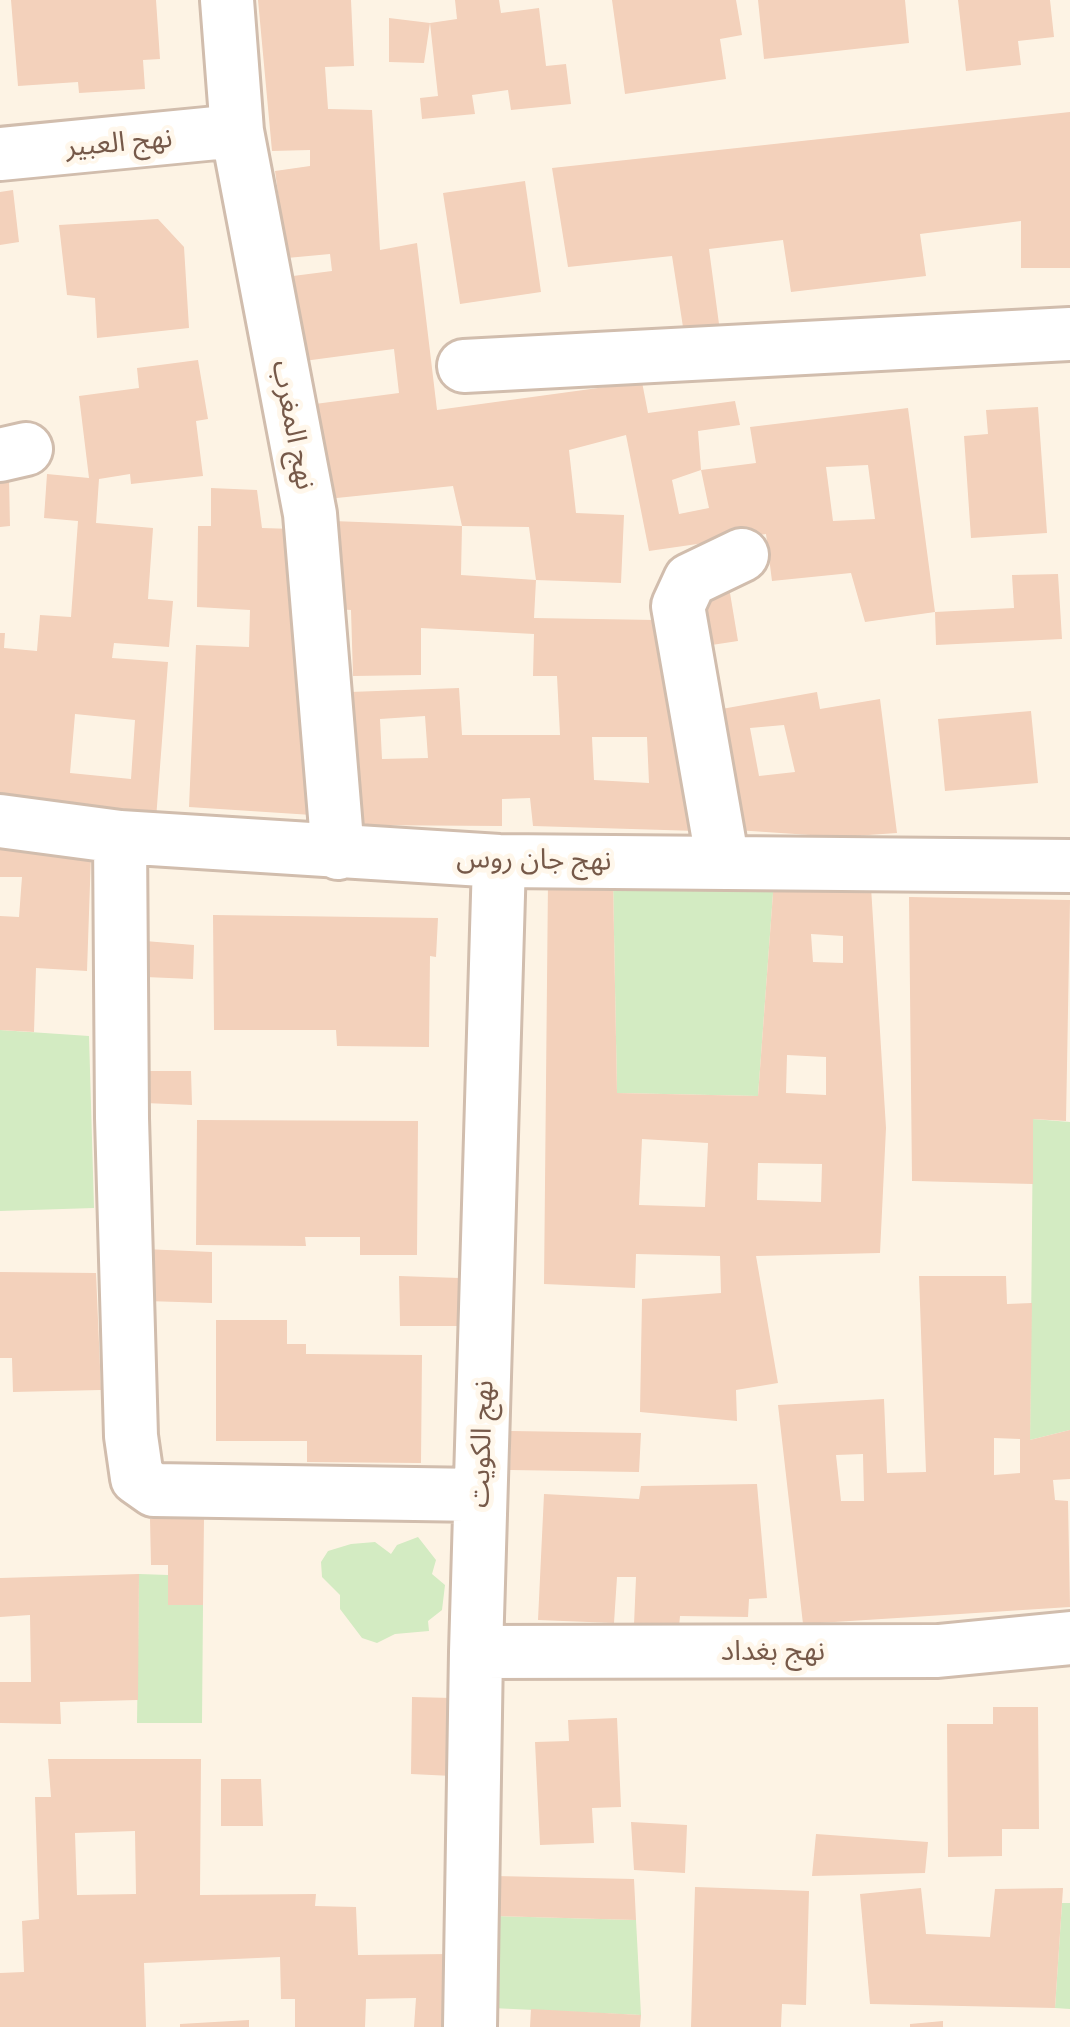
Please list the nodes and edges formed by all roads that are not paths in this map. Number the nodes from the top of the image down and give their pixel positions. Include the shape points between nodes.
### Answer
1 (227, 0) edge
2 (237, 131) junction
3 (0, 154) edge
4 (1070, 334) edge
5 (464, 366) dead end
6 (742, 556) dead end
7 (0, 821) edge
8 (120, 837) junction
9 (338, 853) junction
10 (499, 860) junction
11 (724, 864) junction
12 (1070, 866) edge
13 (480, 1495) junction
14 (1070, 1638) edge
15 (476, 1652) junction
16 (470, 2027) edge

1 - 2 street, نهج المغرب
2 - 3 street, نهج العبير
2 - 9 street, نهج المغرب via 310,514
4 - 5 street
6 - 11 street via 690,580 678,606
7 - 8 street, نهج جان روس
8 - 9 street, نهج جان روس
8 - 13 street via 123,1157 138,1478 154,1490
9 - 10 street, نهج جان روس
10 - 11 street, نهج جان روس
10 - 13 street, نهج الكويت
11 - 12 street, نهج جان روس
13 - 15 street, نهج الكويت
14 - 15 street, نهج بغداد via 938,1651
15 - 16 street, نهج الكويت

